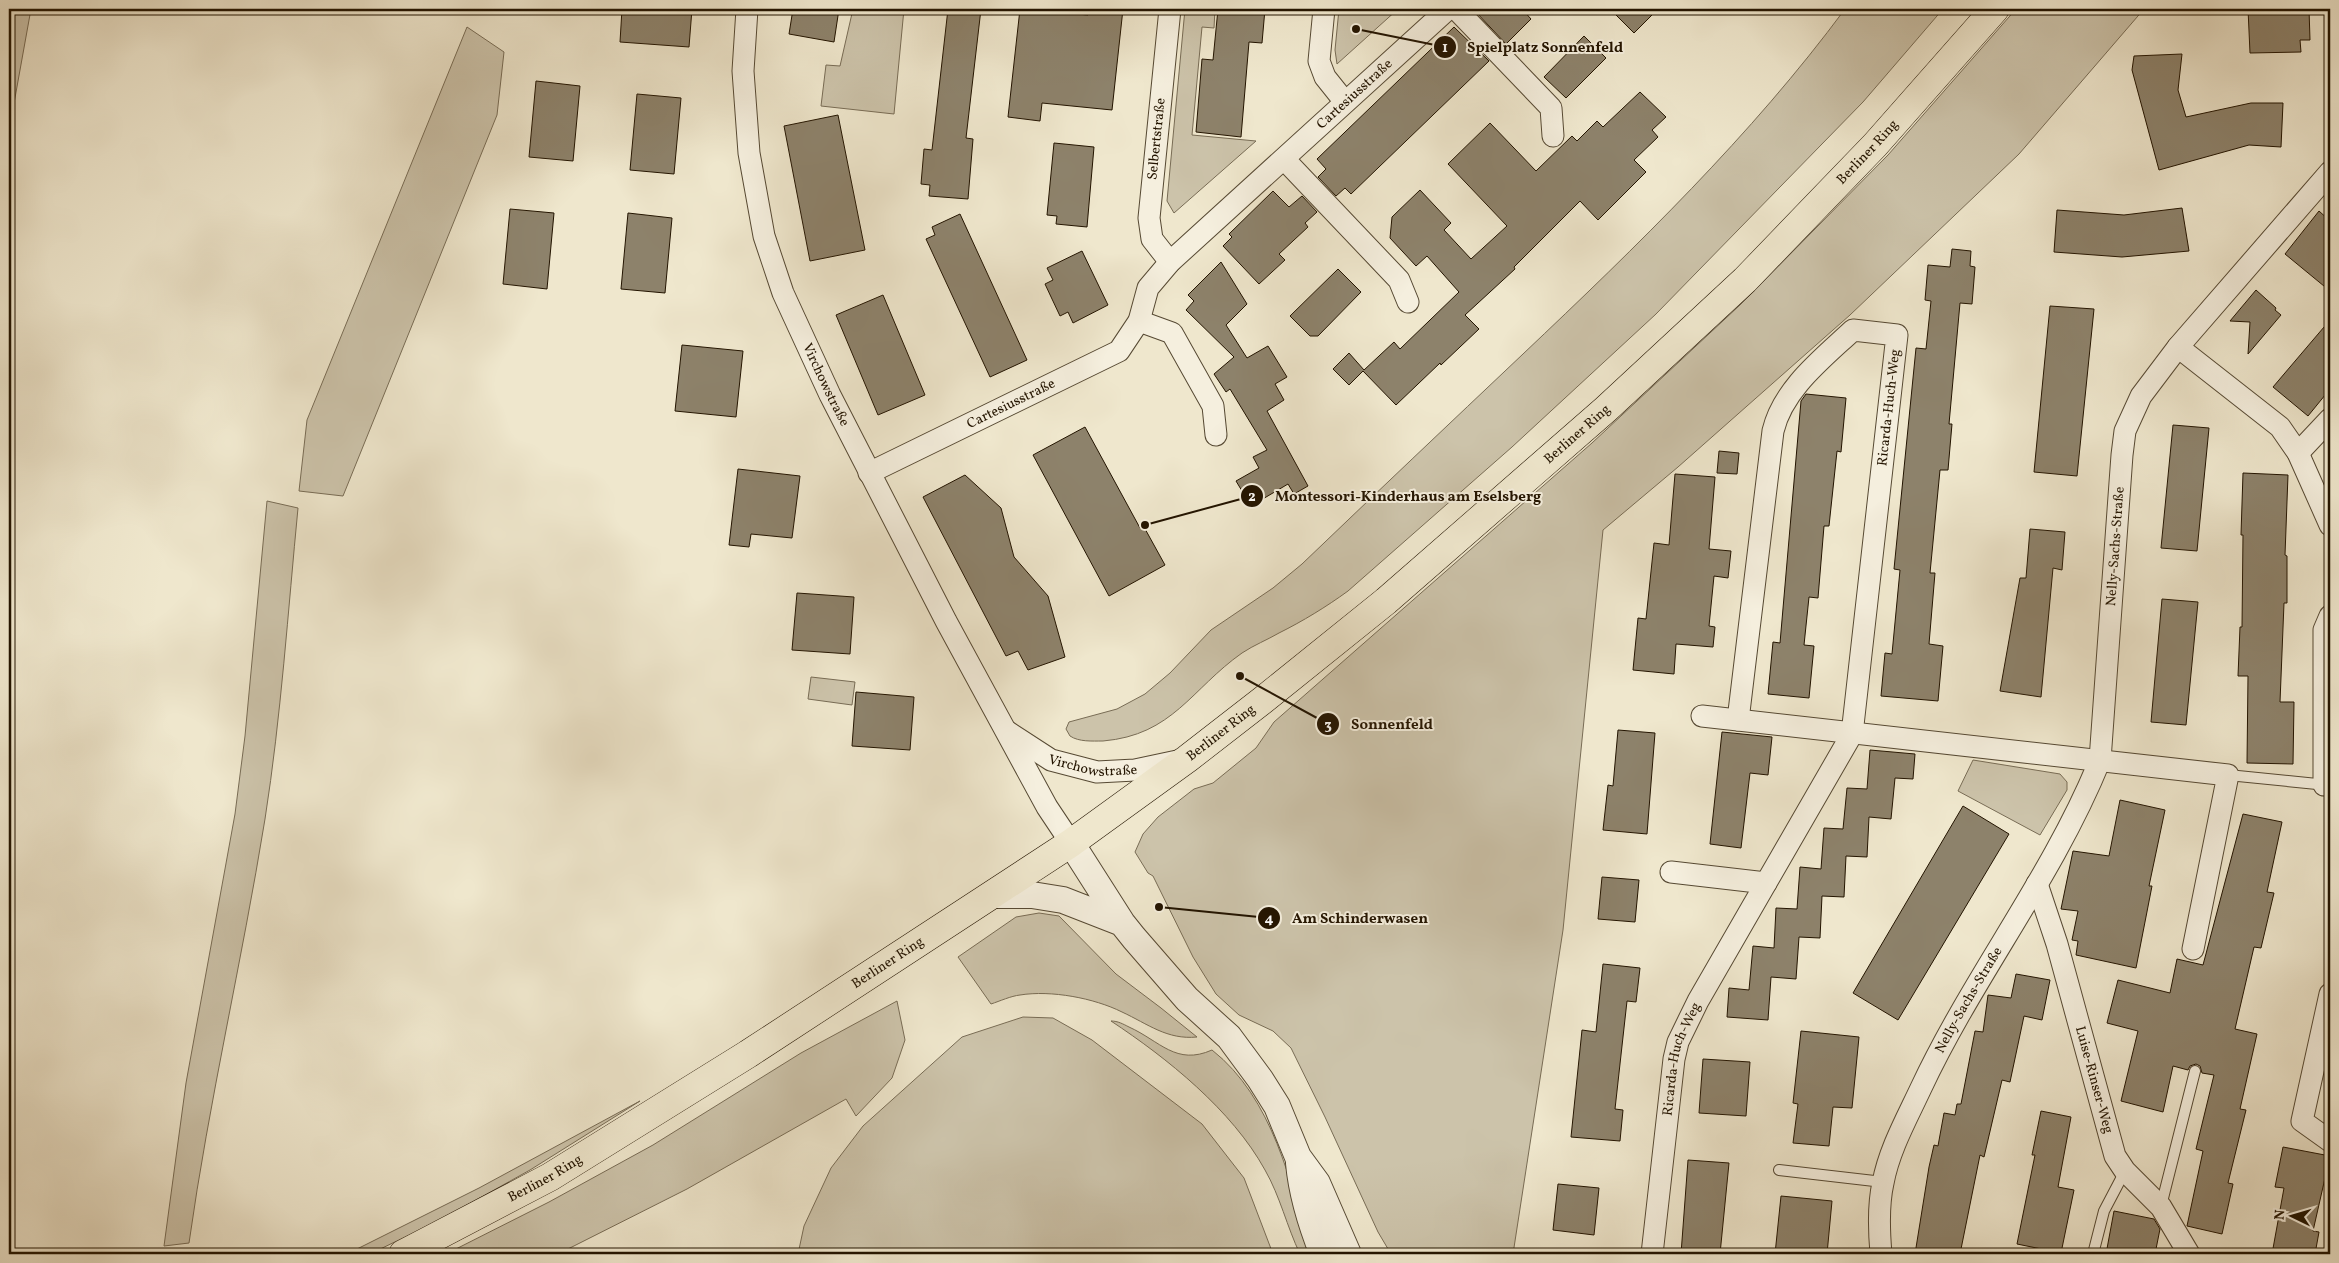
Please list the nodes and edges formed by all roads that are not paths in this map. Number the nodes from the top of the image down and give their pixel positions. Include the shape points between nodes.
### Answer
1 (747, 9) edge
2 (1170, 9) edge
3 (1324, 9) edge
4 (1448, 9) edge
5 (1456, 9) edge
6 (1995, 9) edge
7 (1345, 102) junction
8 (1553, 136) dead end
9 (1284, 159) junction
10 (2330, 172) edge
11 (1170, 262) junction
12 (1408, 302) dead end
13 (1139, 321) junction
14 (2178, 347) junction
15 (2330, 419) edge
16 (1216, 435) dead end
17 (2298, 453) junction
18 (869, 473) junction
19 (2330, 524) edge
20 (2330, 616) edge
21 (1702, 716) dead end
22 (1738, 720) junction
23 (1006, 730) junction
24 (1852, 734) junction
25 (1187, 759) junction
26 (2100, 760) junction
27 (2228, 775) junction
28 (2327, 785) edge
29 (1071, 843) junction
30 (1671, 872) dead end
31 (1766, 883) junction
32 (2037, 884) junction
33 (992, 895) junction
34 (1122, 923) junction
35 (2193, 949) dead end
36 (2330, 994) edge
37 (2195, 1071) dead end
38 (2330, 1141) edge
39 (1298, 1157) junction
40 (1779, 1170) dead end
41 (2125, 1171) junction
42 (1883, 1182) junction
43 (2161, 1207) junction
44 (403, 1254) edge
45 (1323, 1254) edge
46 (1348, 1254) edge
47 (1652, 1254) edge
48 (1881, 1254) edge
49 (2093, 1254) edge
50 (2189, 1254) edge

1 - 18 street, Virchowstraße via 744,101 748,153 764,236 783,293
2 - 11 street, Selbertstraße via 1149,218 1152,239
3 - 7 street via 1320,61 1325,77
4 - 7 street, Cartesiusstraße
5 - 8 street via 1551,108
6 - 25 main road, Berliner Ring via 1861,159 1745,280 1599,415 1386,600
7 - 9 street, Cartesiusstraße
9 - 11 street, Cartesiusstraße
9 - 12 street via 1399,280
10 - 14 street, Nelly-Sachs-Straße
11 - 13 street, Cartesiusstraße via 1148,288
13 - 16 street via 1172,333 1213,406
13 - 18 street, Cartesiusstraße via 1119,351
14 - 17 street via 2280,427
14 - 26 street, Nelly-Sachs-Straße via 2141,396 2125,431
15 - 17 street
17 - 19 street
18 - 23 street, Virchowstraße
20 - 28 street via 2324,630
21 - 22 street
22 - 24 street
22 - 24 street, Ricarda-Huch-Weg via 1777,414 1817,364 1853,330 1897,335
23 - 25 street, Virchowstraße via 1051,760 1096,772 1136,770
23 - 29 street, Virchowstraße
24 - 26 street
24 - 31 street, Ricarda-Huch-Weg
25 - 29 main road, Berliner Ring
26 - 27 street
26 - 32 street, Nelly-Sachs-Straße via 2076,814
27 - 28 lane
27 - 35 street
29 - 33 main road, Berliner Ring
29 - 34 street
30 - 31 street
31 - 47 street, Ricarda-Huch-Weg via 1678,1042
32 - 41 street, Luise-Rinser-Weg via 2057,944 2115,1156
32 - 42 street, Nelly-Sachs-Straße via 1946,1036 1894,1147
33 - 34 street via 1032,895 1063,900
33 - 44 main road, Berliner Ring via 604,1145
34 - 39 street via 1187,999 1229,1037 1277,1106
36 - 38 street via 2302,1121
37 - 43 lane
39 - 45 street via 1301,1189
39 - 46 street via 1317,1183
40 - 42 lane
41 - 43 street, Luise-Rinser-Weg
41 - 49 lane via 2104,1211
42 - 48 street, Nelly-Sachs-Straße
43 - 50 street, Luise-Rinser-Weg

